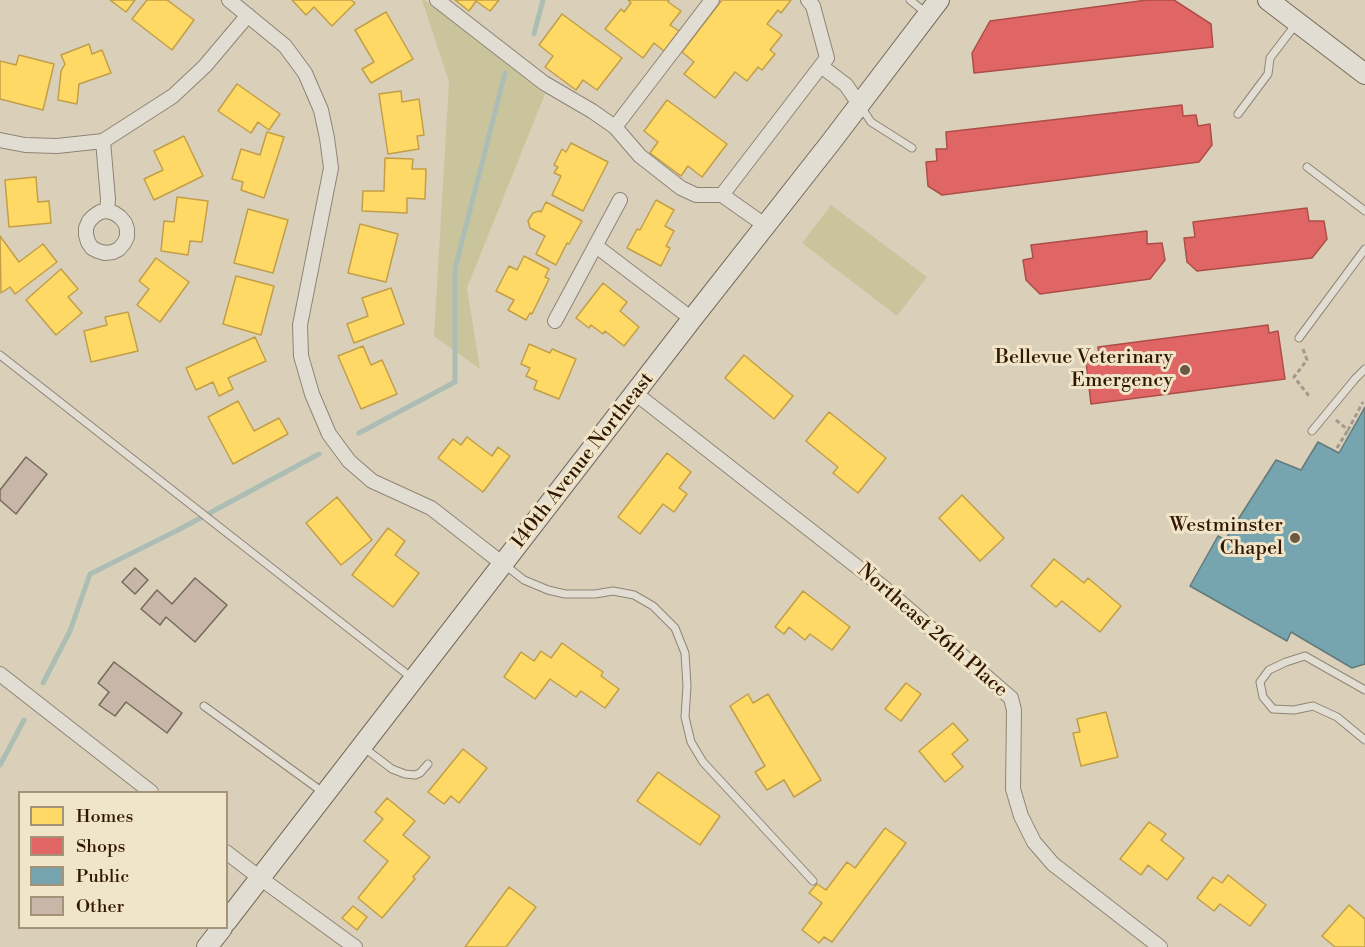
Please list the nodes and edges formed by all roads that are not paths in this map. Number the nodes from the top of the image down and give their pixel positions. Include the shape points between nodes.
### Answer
1 (229, 0) edge
2 (437, 0) edge
3 (712, 0) edge
4 (808, 0) edge
5 (910, 0) edge
6 (1269, 0) edge
7 (934, 7) edge
8 (248, 15) junction
9 (1297, 22) junction
10 (820, 66) junction
11 (1365, 74) edge
12 (859, 104) junction
13 (1238, 114) dead end
14 (615, 126) junction
15 (0, 140) edge
16 (103, 141) junction
17 (912, 148) dead end
18 (1307, 167) dead end
19 (722, 195) junction
20 (620, 200) dead end
21 (1365, 211) edge
22 (107, 212) dead end
23 (766, 226) junction
24 (596, 246) junction
25 (1365, 249) edge
26 (692, 319) junction
27 (555, 321) dead end
28 (1299, 339) road end
29 (0, 355) edge
30 (1365, 369) edge
31 (635, 393) junction
32 (1312, 431) dead end
33 (504, 564) junction
34 (0, 674) edge
35 (414, 680) junction
36 (1365, 690) edge
37 (204, 706) dead end
38 (1365, 740) edge
39 (363, 747) junction
40 (428, 764) dead end
41 (150, 791) edge
42 (326, 794) junction
43 (228, 854) edge
44 (260, 879) junction
45 (813, 881) dead end
46 (228, 919) edge
47 (220, 929) edge
48 (207, 947) edge
49 (355, 947) edge
50 (1160, 947) edge

1 - 8 street
2 - 14 street via 544,83
3 - 14 street
4 - 10 street via 827,58
5 - 7 lane
6 - 9 street
7 - 12 street, 140th Avenue Northeast
8 - 16 street via 205,66 173,96
8 - 33 street via 285,46 305,73 321,110 327,138 331,168 300,325 301,356 329,434 349,461 372,481 431,508
9 - 11 street
9 - 13 lane via 1270,58 1268,74
10 - 12 street via 846,85
10 - 19 street
12 - 17 lane via 871,122
12 - 23 street, 140th Avenue Northeast
14 - 19 street via 640,156 681,188 696,195
15 - 16 street via 57,146
16 - 22 street
18 - 21 lane
19 - 23 street
20 - 24 street
23 - 26 street, 140th Avenue Northeast
24 - 26 street
24 - 27 street
25 - 28 lane
26 - 31 street, 140th Avenue Northeast
29 - 35 lane
30 - 32 lane
31 - 33 street, 140th Avenue Northeast
31 - 50 street, Northeast 26th Place via 883,587 1011,698 1013,789 1034,842 1053,864
33 - 35 street, 140th Avenue Northeast
33 - 45 lane via 524,580 548,590 565,594 613,591 634,595 653,606 675,628 685,653 685,717 691,742 703,762
34 - 41 street
35 - 39 street, 140th Avenue Northeast
36 - 38 lane via 1305,656 1269,670 1260,682 1263,697 1273,709 1314,706 1337,717
37 - 42 lane
39 - 40 lane via 405,774 420,773
39 - 42 street, 140th Avenue Northeast
42 - 44 street, 140th Avenue Northeast
43 - 44 street
44 - 46 street, 140th Avenue Northeast
44 - 49 street
47 - 48 street

